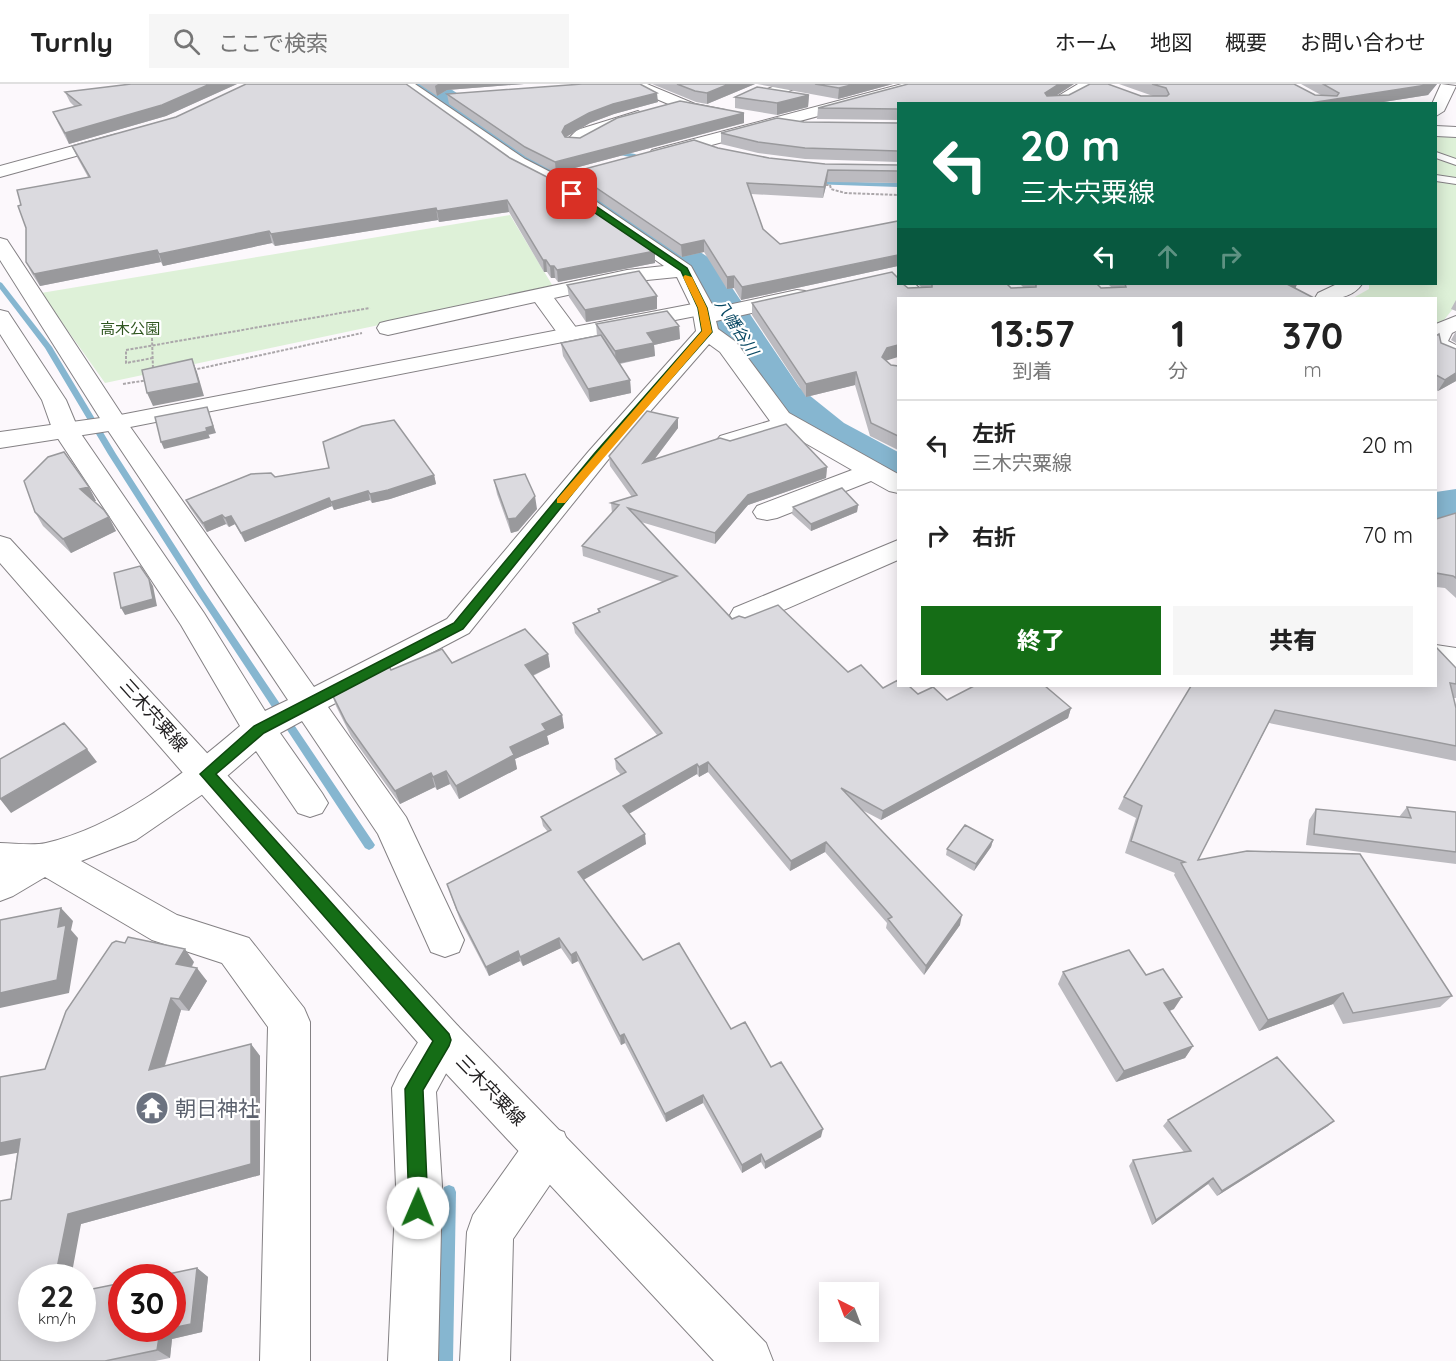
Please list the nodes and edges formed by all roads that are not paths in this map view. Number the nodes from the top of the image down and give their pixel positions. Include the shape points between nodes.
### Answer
1 (405, 84) edge
2 (633, 84) edge
3 (794, 84) edge
4 (920, 84) edge
5 (1090, 84) edge
6 (1449, 84) edge
7 (1057, 102) edge
8 (681, 104) junction
9 (843, 104) junction
10 (1437, 109) edge
11 (778, 122) junction
12 (826, 127) edge
13 (1437, 131) edge
14 (1456, 132) edge
15 (133, 134) edge
16 (574, 142) edge
17 (697, 144) junction
18 (720, 154) edge
19 (1437, 155) edge
20 (641, 159) edge
21 (1456, 162) edge
22 (0, 172) edge
23 (574, 176) edge
24 (1437, 178) edge
25 (554, 181) junction
26 (1456, 181) edge
27 (0, 244) edge
28 (684, 270) junction
29 (904, 285) edge
30 (1350, 285) edge
31 (818, 291) edge
32 (540, 295) junction
33 (917, 297) edge
34 (1328, 297) edge
35 (0, 317) edge
36 (705, 319) junction
37 (1456, 323) edge
38 (388, 328) road end
39 (569, 333) junction
40 (1437, 341) edge
41 (1437, 344) edge
42 (1456, 354) edge
43 (115, 423) junction
44 (790, 423) junction
45 (66, 431) junction
46 (0, 440) edge
47 (729, 441) edge
48 (873, 471) junction
49 (897, 484) edge
50 (767, 512) dead end
51 (0, 545) edge
52 (897, 549) edge
53 (745, 615) edge
54 (1437, 656) edge
55 (1456, 659) edge
56 (308, 703) junction
57 (259, 729) junction
58 (207, 774) junction
59 (310, 803) dead end
60 (0, 858) edge
61 (45, 859) junction
62 (0, 885) edge
63 (445, 940) dead end
64 (443, 1040) junction
65 (548, 1148) junction
66 (285, 1361) edge
67 (413, 1361) edge
68 (485, 1361) edge
69 (748, 1361) edge

1 - 25 street via 519,163
2 - 8 street
3 - 9 street via 763,92
4 - 9 street
5 - 7 street
6 - 10 street
8 - 11 street
8 - 16 street via 612,123 583,134
9 - 11 street
11 - 12 street
11 - 17 street
13 - 14 street
15 - 22 street
17 - 18 street
17 - 20 street
19 - 21 lane
23 - 25 street
24 - 26 lane
25 - 28 street
27 - 43 street
28 - 32 street via 627,276
28 - 36 street
29 - 33 street
30 - 34 street
31 - 36 street
32 - 38 street
32 - 39 street
35 - 45 street via 54,400
36 - 39 street
36 - 44 street via 780,418
36 - 56 street via 458,626
37 - 40 street via 1443,329
39 - 43 street
41 - 42 street
43 - 45 street
43 - 56 street
44 - 47 street
44 - 48 street
45 - 46 street
45 - 57 street via 193,620
48 - 49 street
48 - 50 street
51 - 58 street, 三木宍粟線
52 - 53 street
54 - 55 street
56 - 57 street
56 - 63 street via 393,827
57 - 58 street
57 - 59 street
58 - 61 street via 123,830
58 - 64 street, 三木宍粟線
60 - 61 street
61 - 62 street
61 - 66 street via 166,928 236,950 289,1022
64 - 65 street, 三木宍粟線
64 - 67 street via 414,1089 419,1186
65 - 68 street via 490,1232
65 - 69 street, 三木宍粟線

